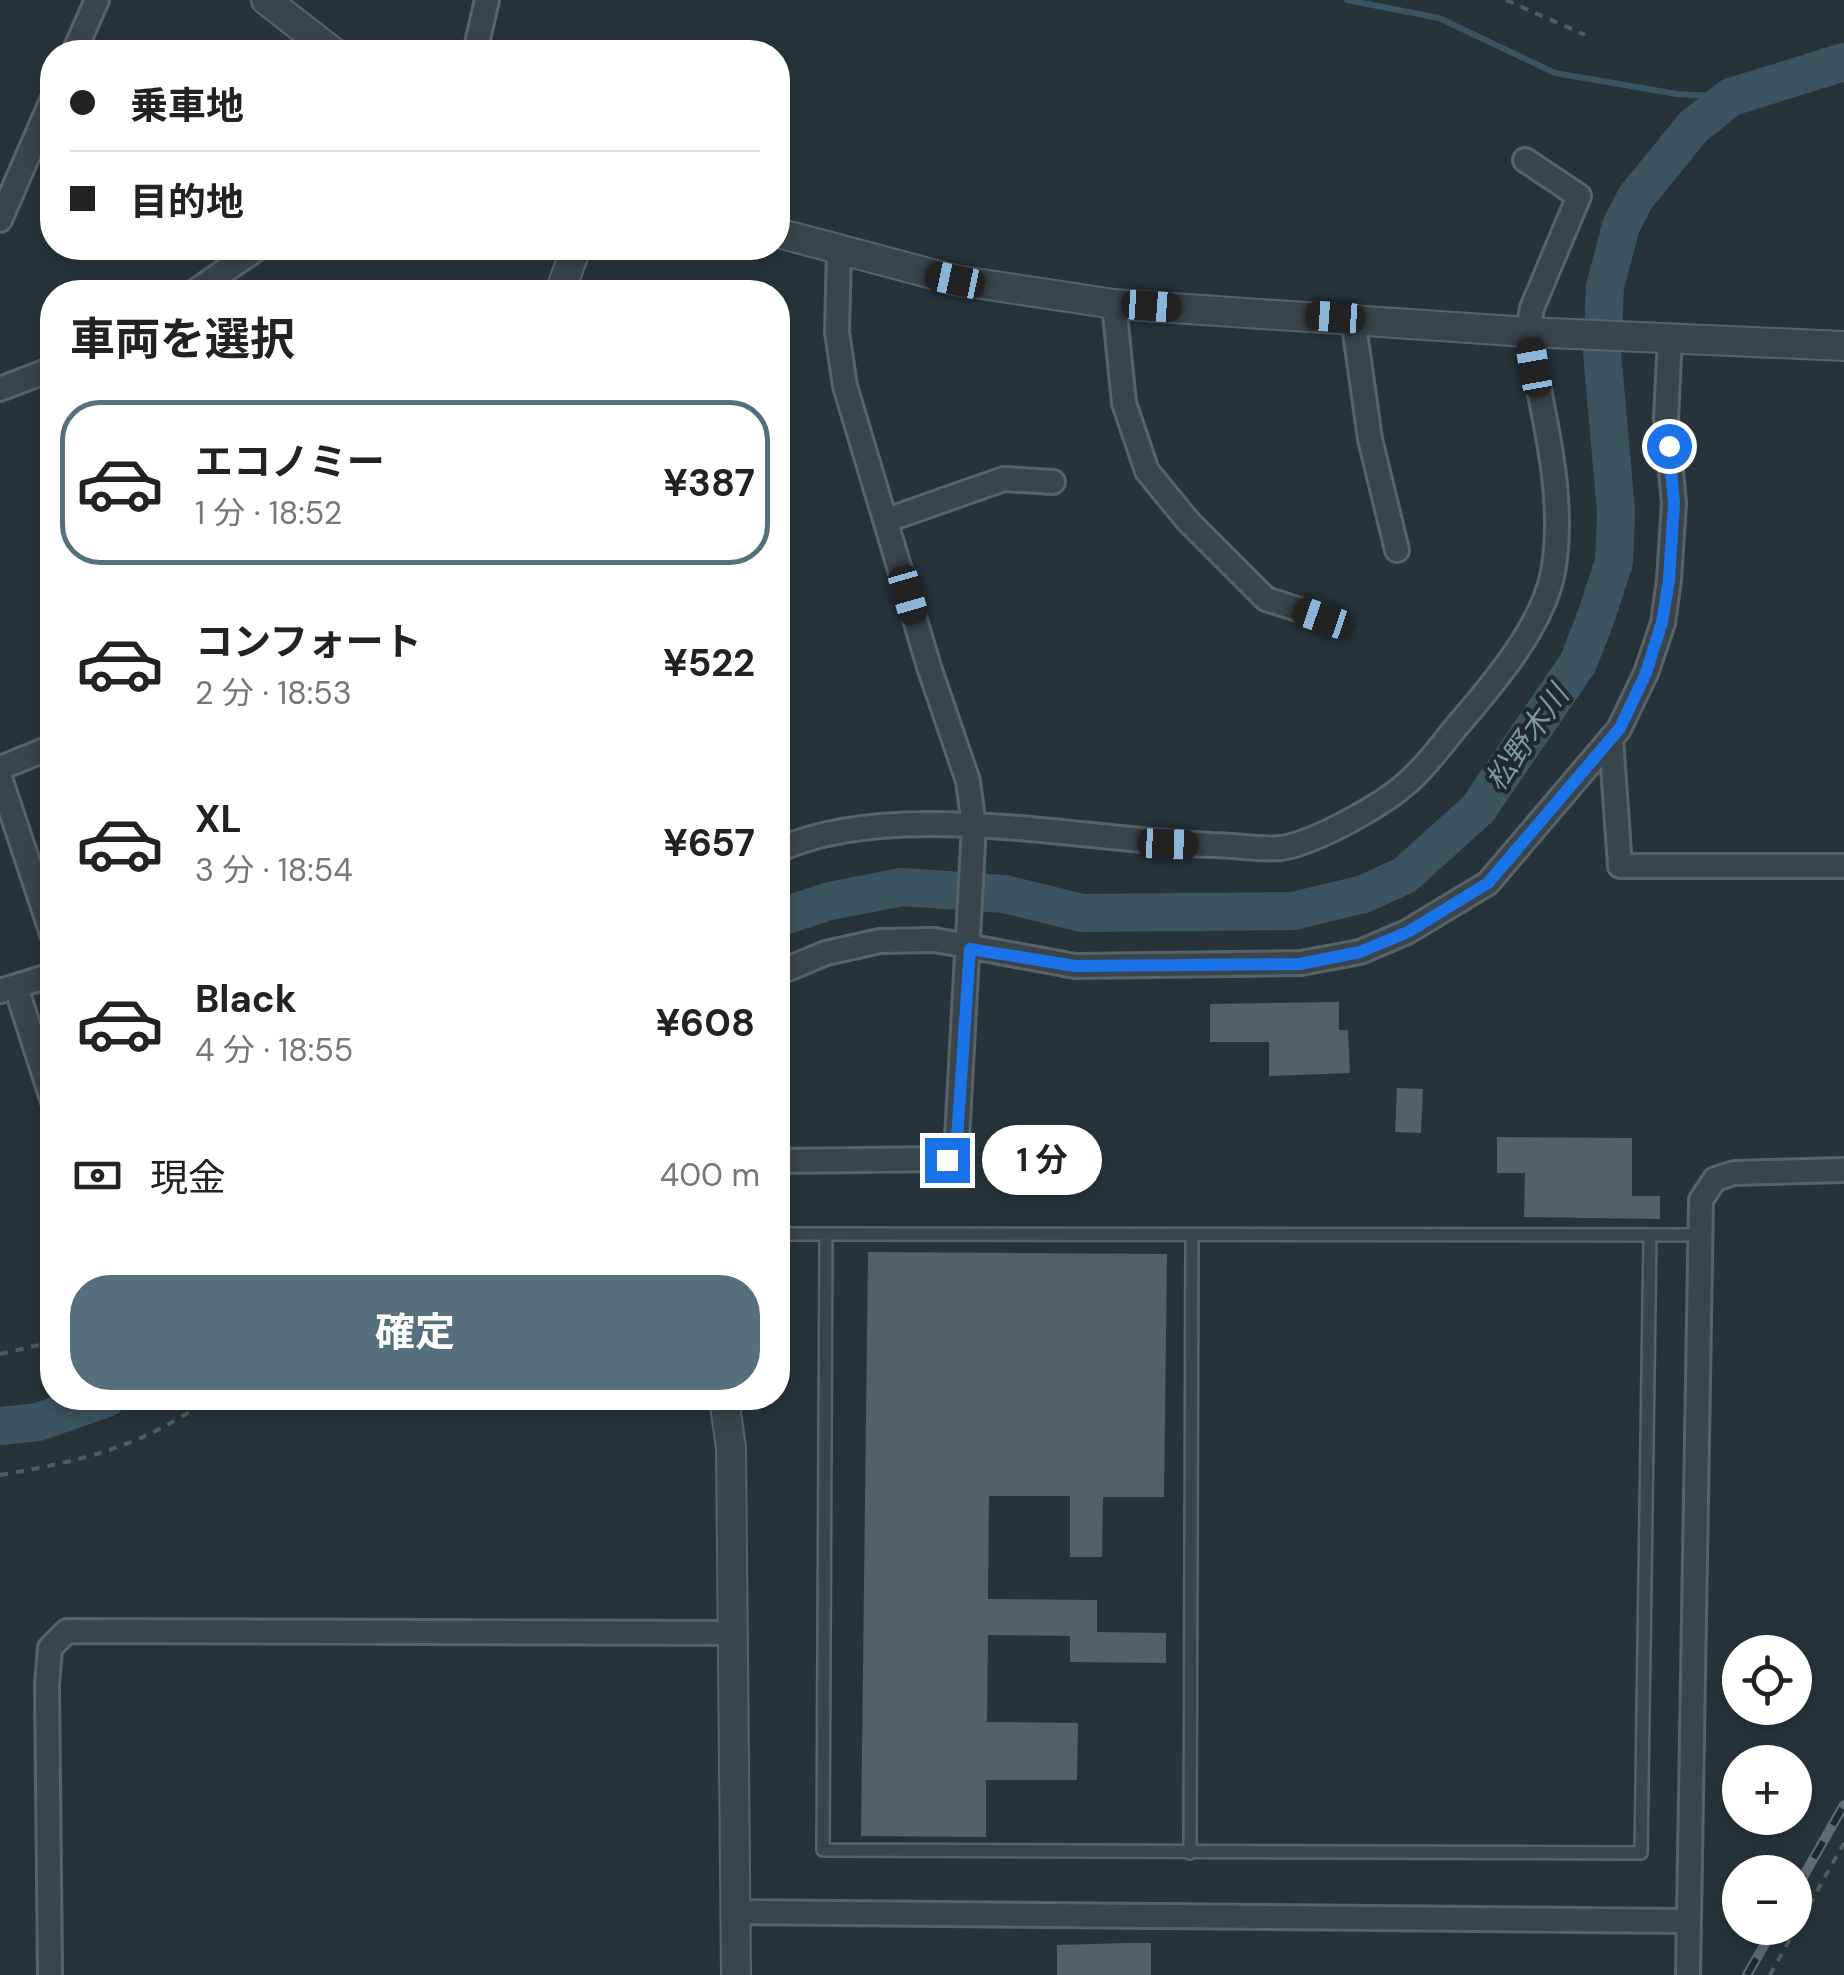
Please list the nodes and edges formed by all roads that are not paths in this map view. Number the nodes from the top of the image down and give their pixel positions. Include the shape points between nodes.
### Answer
1 (96, 0) edge
2 (266, 0) edge
3 (487, 0) edge
4 (79, 40) edge
5 (318, 40) edge
6 (478, 40) edge
7 (40, 128) edge
8 (1525, 160) dead end
9 (0, 220) edge
10 (790, 238) edge
11 (839, 252) junction
12 (241, 260) edge
13 (211, 280) edge
14 (1114, 304) junction
15 (1353, 318) junction
16 (1534, 332) junction
17 (1664, 337) junction
18 (1844, 346) edge
19 (40, 374) edge
20 (0, 389) edge
21 (1053, 482) dead end
22 (887, 520) junction
23 (1397, 550) dead end
24 (1322, 618) dead end
25 (1611, 738) junction
26 (40, 752) edge
27 (0, 768) edge
28 (0, 778) edge
29 (974, 826) junction
30 (790, 845) edge
31 (1844, 866) edge
32 (40, 898) edge
33 (970, 949) junction
34 (790, 967) edge
35 (40, 979) edge
36 (8, 989) edge
37 (40, 1069) edge
38 (790, 1161) edge
39 (1844, 1170) edge
40 (790, 1234) edge
41 (826, 1234) junction
42 (1192, 1234) junction
43 (1650, 1235) junction
44 (1701, 1235) junction
45 (727, 1410) edge
46 (732, 1633) junction
47 (1190, 1853) junction
48 (736, 1912) junction
49 (1686, 1921) junction
50 (50, 1975) edge
51 (736, 1975) edge
52 (1688, 1975) edge

1 - 4 street
2 - 5 street
3 - 6 street
7 - 9 street
8 - 16 street via 1579,196 1532,308
10 - 11 street
11 - 14 street via 992,287
11 - 22 street via 837,332 845,386
12 - 13 street
14 - 15 street
14 - 24 street via 1124,403 1146,471 1266,599
15 - 16 street
15 - 23 street via 1370,439
16 - 17 street
16 - 29 street via 1558,508 1552,574 1534,620 1481,698 1408,784 1322,834 1282,848
17 - 18 street
17 - 25 street via 1674,503 1669,580 1646,673
19 - 20 street
21 - 22 street via 1004,479
22 - 29 street via 968,781
25 - 31 street via 1620,866
25 - 33 street via 1488,883 1408,932 1360,952 1300,964 1075,966
26 - 27 street
28 - 32 street
29 - 30 street via 880,828
29 - 33 street
33 - 34 street via 935,940 880,941
33 - 38 street via 957,1139 947,1160
35 - 36 street
36 - 37 street
39 - 44 street via 1715,1179 1701,1200
40 - 41 lane
41 - 42 lane
41 - 47 lane via 823,1850
42 - 43 lane
42 - 47 lane
43 - 44 lane
43 - 47 lane via 1641,1853
44 - 49 street
45 - 46 street
46 - 48 street
46 - 50 street via 67,1630 50,1648 47,1685
48 - 49 street
48 - 51 street
49 - 52 street

